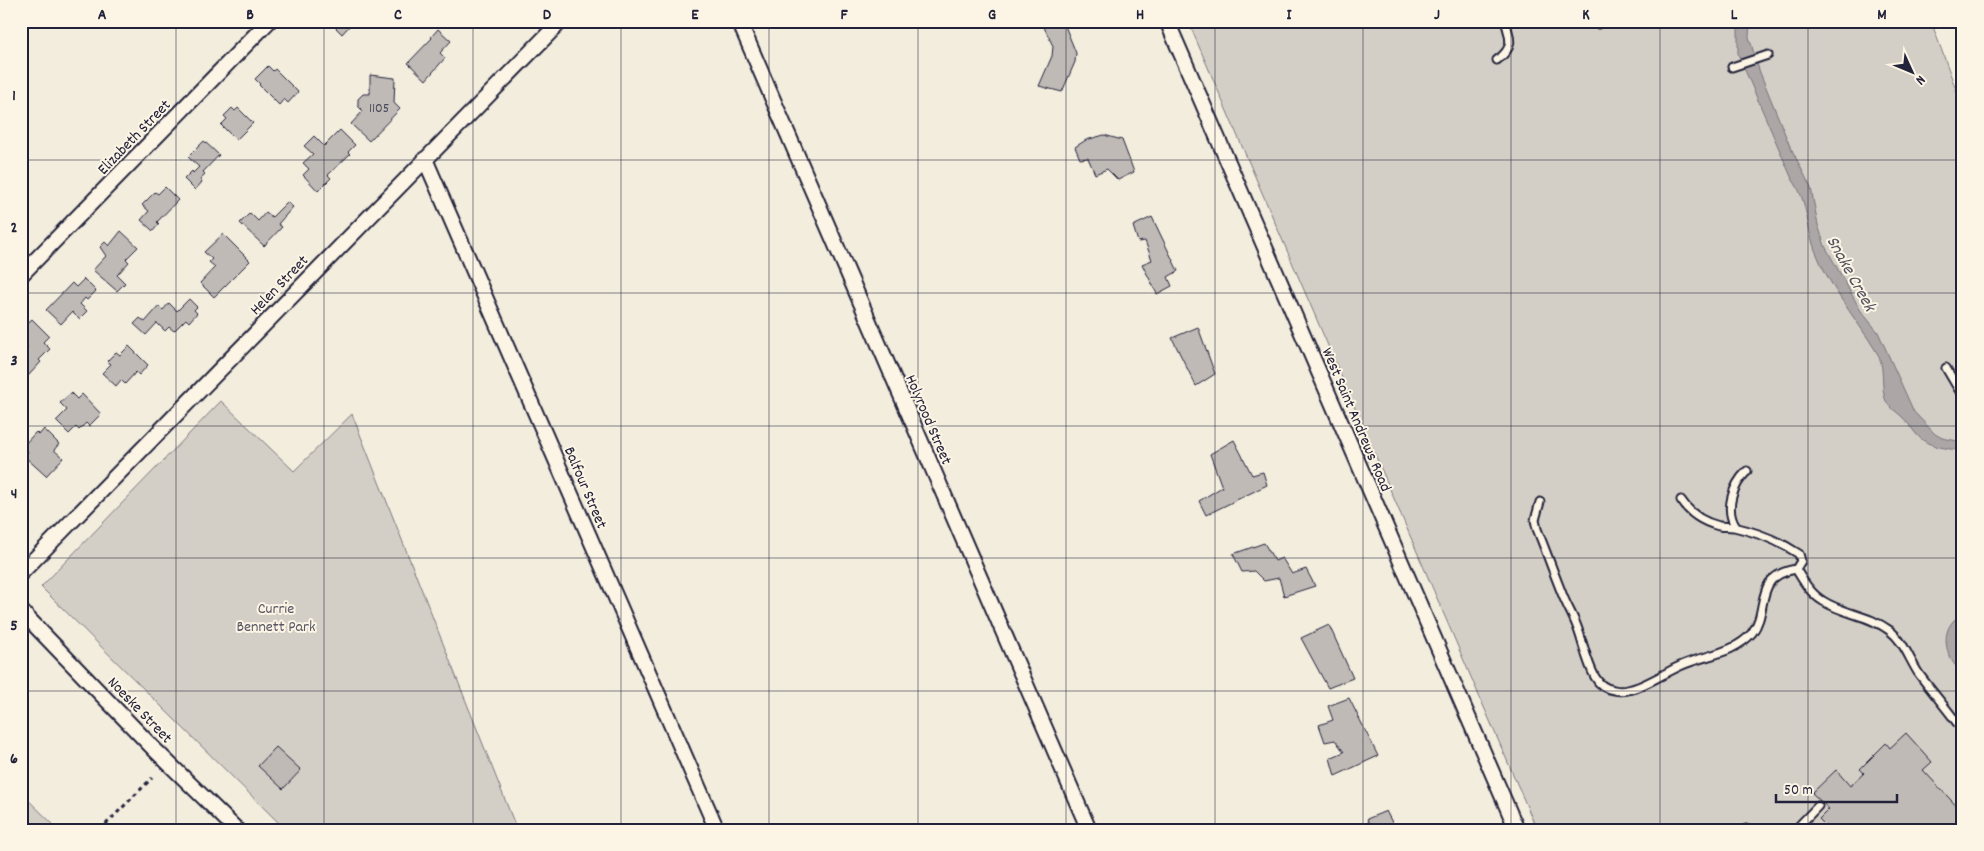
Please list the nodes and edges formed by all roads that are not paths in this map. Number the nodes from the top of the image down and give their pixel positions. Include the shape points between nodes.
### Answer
1 (561, 21) edge
2 (739, 21) edge
3 (1167, 21) edge
4 (1505, 21) edge
5 (268, 22) edge
6 (1768, 55) dead end
7 (1497, 60) dead end
8 (1732, 67) dead end
9 (425, 159) junction
10 (21, 275) edge
11 (1946, 368) dead end
12 (1963, 393) edge
13 (1747, 470) dead end
14 (1681, 500) dead end
15 (1540, 502) dead end
16 (1736, 528) junction
17 (1796, 570) junction
18 (21, 573) edge
19 (21, 611) edge
20 (1963, 731) edge
21 (1818, 806) dead end
22 (237, 830) edge
23 (717, 830) edge
24 (1089, 830) edge
25 (1517, 830) edge
26 (1795, 830) edge

1 - 9 street, Helen Street
2 - 24 street, Holyrood Street
3 - 25 street, West Saint Andrews Road
4 - 7 lane via 1511,43
5 - 10 street, Elizabeth Street
6 - 8 lane
9 - 18 street, Helen Street
9 - 23 street, Balfour Street
11 - 12 lane
13 - 16 lane via 1735,486 1731,500 1730,512
14 - 16 lane via 1694,515 1708,523
15 - 17 lane via 1535,520 1588,661 1599,682 1613,690 1632,689 1745,640 1754,630 1765,591 1771,582 1779,574
16 - 17 lane via 1758,534 1799,554 1801,560
17 - 20 lane via 1821,600 1889,630
19 - 22 street, Noeske Street
21 - 26 lane

